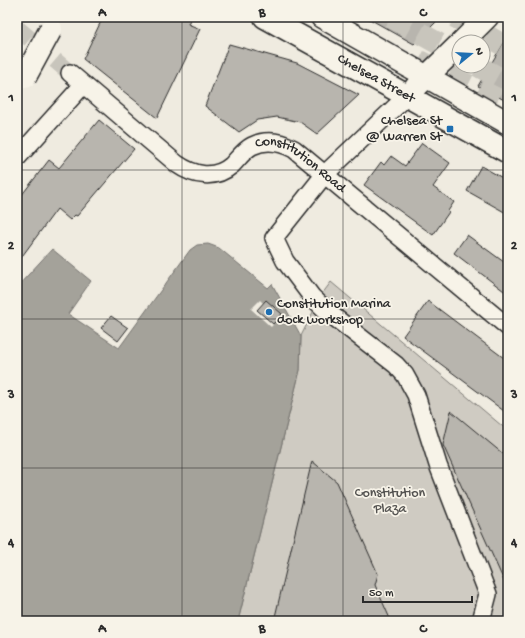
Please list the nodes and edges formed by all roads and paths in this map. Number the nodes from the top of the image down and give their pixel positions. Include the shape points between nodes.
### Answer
1 (265, 17) edge
2 (322, 17) edge
3 (487, 17) edge
4 (51, 29) dead end
5 (470, 34) edge
6 (451, 53) edge
7 (70, 73) tunnel mouth
8 (24, 77) dead end
9 (426, 77) junction
10 (83, 85) junction
11 (407, 96) junction
12 (508, 123) edge
13 (508, 152) edge
14 (17, 158) edge
15 (326, 174) junction
16 (508, 327) edge
17 (481, 621) edge

1 - 11 main road, Chelsea Street
2 - 9 main road, Chelsea Street
3 - 5 main road
4 - 8 main road, bridge
6 - 9 main road
7 - 10 street, Constitution Road
9 - 11 main road
9 - 12 main road, Chelsea Street
10 - 14 street
10 - 15 street, Constitution Road via 177,164 194,174 219,173 251,147 272,142 294,149
11 - 13 main road, Chelsea Street
11 - 15 street
15 - 16 street, Constitution Road
15 - 17 street via 274,238 275,242 285,261 312,297 406,375 423,413 438,465 488,594

